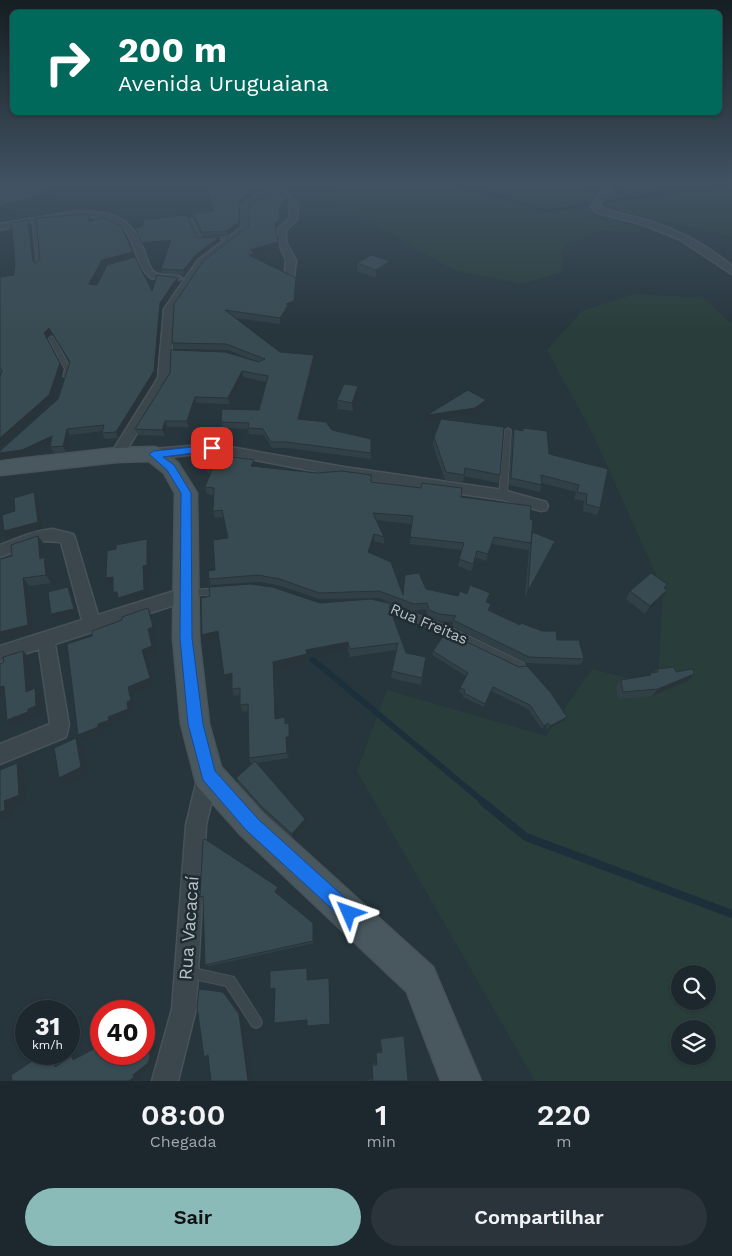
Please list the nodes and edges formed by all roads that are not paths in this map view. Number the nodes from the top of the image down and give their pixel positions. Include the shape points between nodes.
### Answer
1 (35, 232) edge
2 (131, 232) edge
3 (197, 232) edge
4 (241, 232) edge
5 (282, 232) edge
6 (671, 232) edge
7 (234, 238) junction
8 (39, 266) edge
9 (732, 271) edge
10 (288, 277) edge
11 (188, 279) junction
12 (51, 338) edge
13 (63, 386) edge
14 (508, 430) dead end
15 (154, 454) junction
16 (117, 455) junction
17 (0, 468) edge
18 (503, 495) junction
19 (541, 506) dead end
20 (0, 551) edge
21 (225, 590) edge
22 (187, 594) junction
23 (379, 603) edge
24 (92, 624) junction
25 (46, 640) junction
26 (0, 654) edge
27 (521, 666) edge
28 (0, 754) edge
29 (208, 775) junction
30 (186, 972) junction
31 (256, 1022) dead end
32 (165, 1081) edge
33 (461, 1081) edge

1 - 8 lane
2 - 11 street via 136,239 139,259 154,276
3 - 7 lane via 201,239
4 - 7 street
5 - 10 street via 282,242 291,260
6 - 9 street via 708,250
7 - 11 street via 201,262
11 - 16 street via 169,309 170,353 164,378
12 - 13 lane via 68,369
14 - 18 lane
15 - 16 street
15 - 18 street via 212,448 344,472
15 - 22 street via 170,468 186,493
16 - 17 street
18 - 19 street
20 - 24 street via 49,535 68,538
21 - 22 lane
22 - 24 street
22 - 29 street via 186,638 195,724
23 - 27 lane, Rua Freitas via 451,632
24 - 25 street
25 - 26 street
25 - 28 street via 59,730
29 - 30 street, Rua Vacacaí via 196,825
29 - 33 street via 252,824 420,980
30 - 31 lane via 230,981
30 - 32 street, Rua Vacacaí via 184,1009

